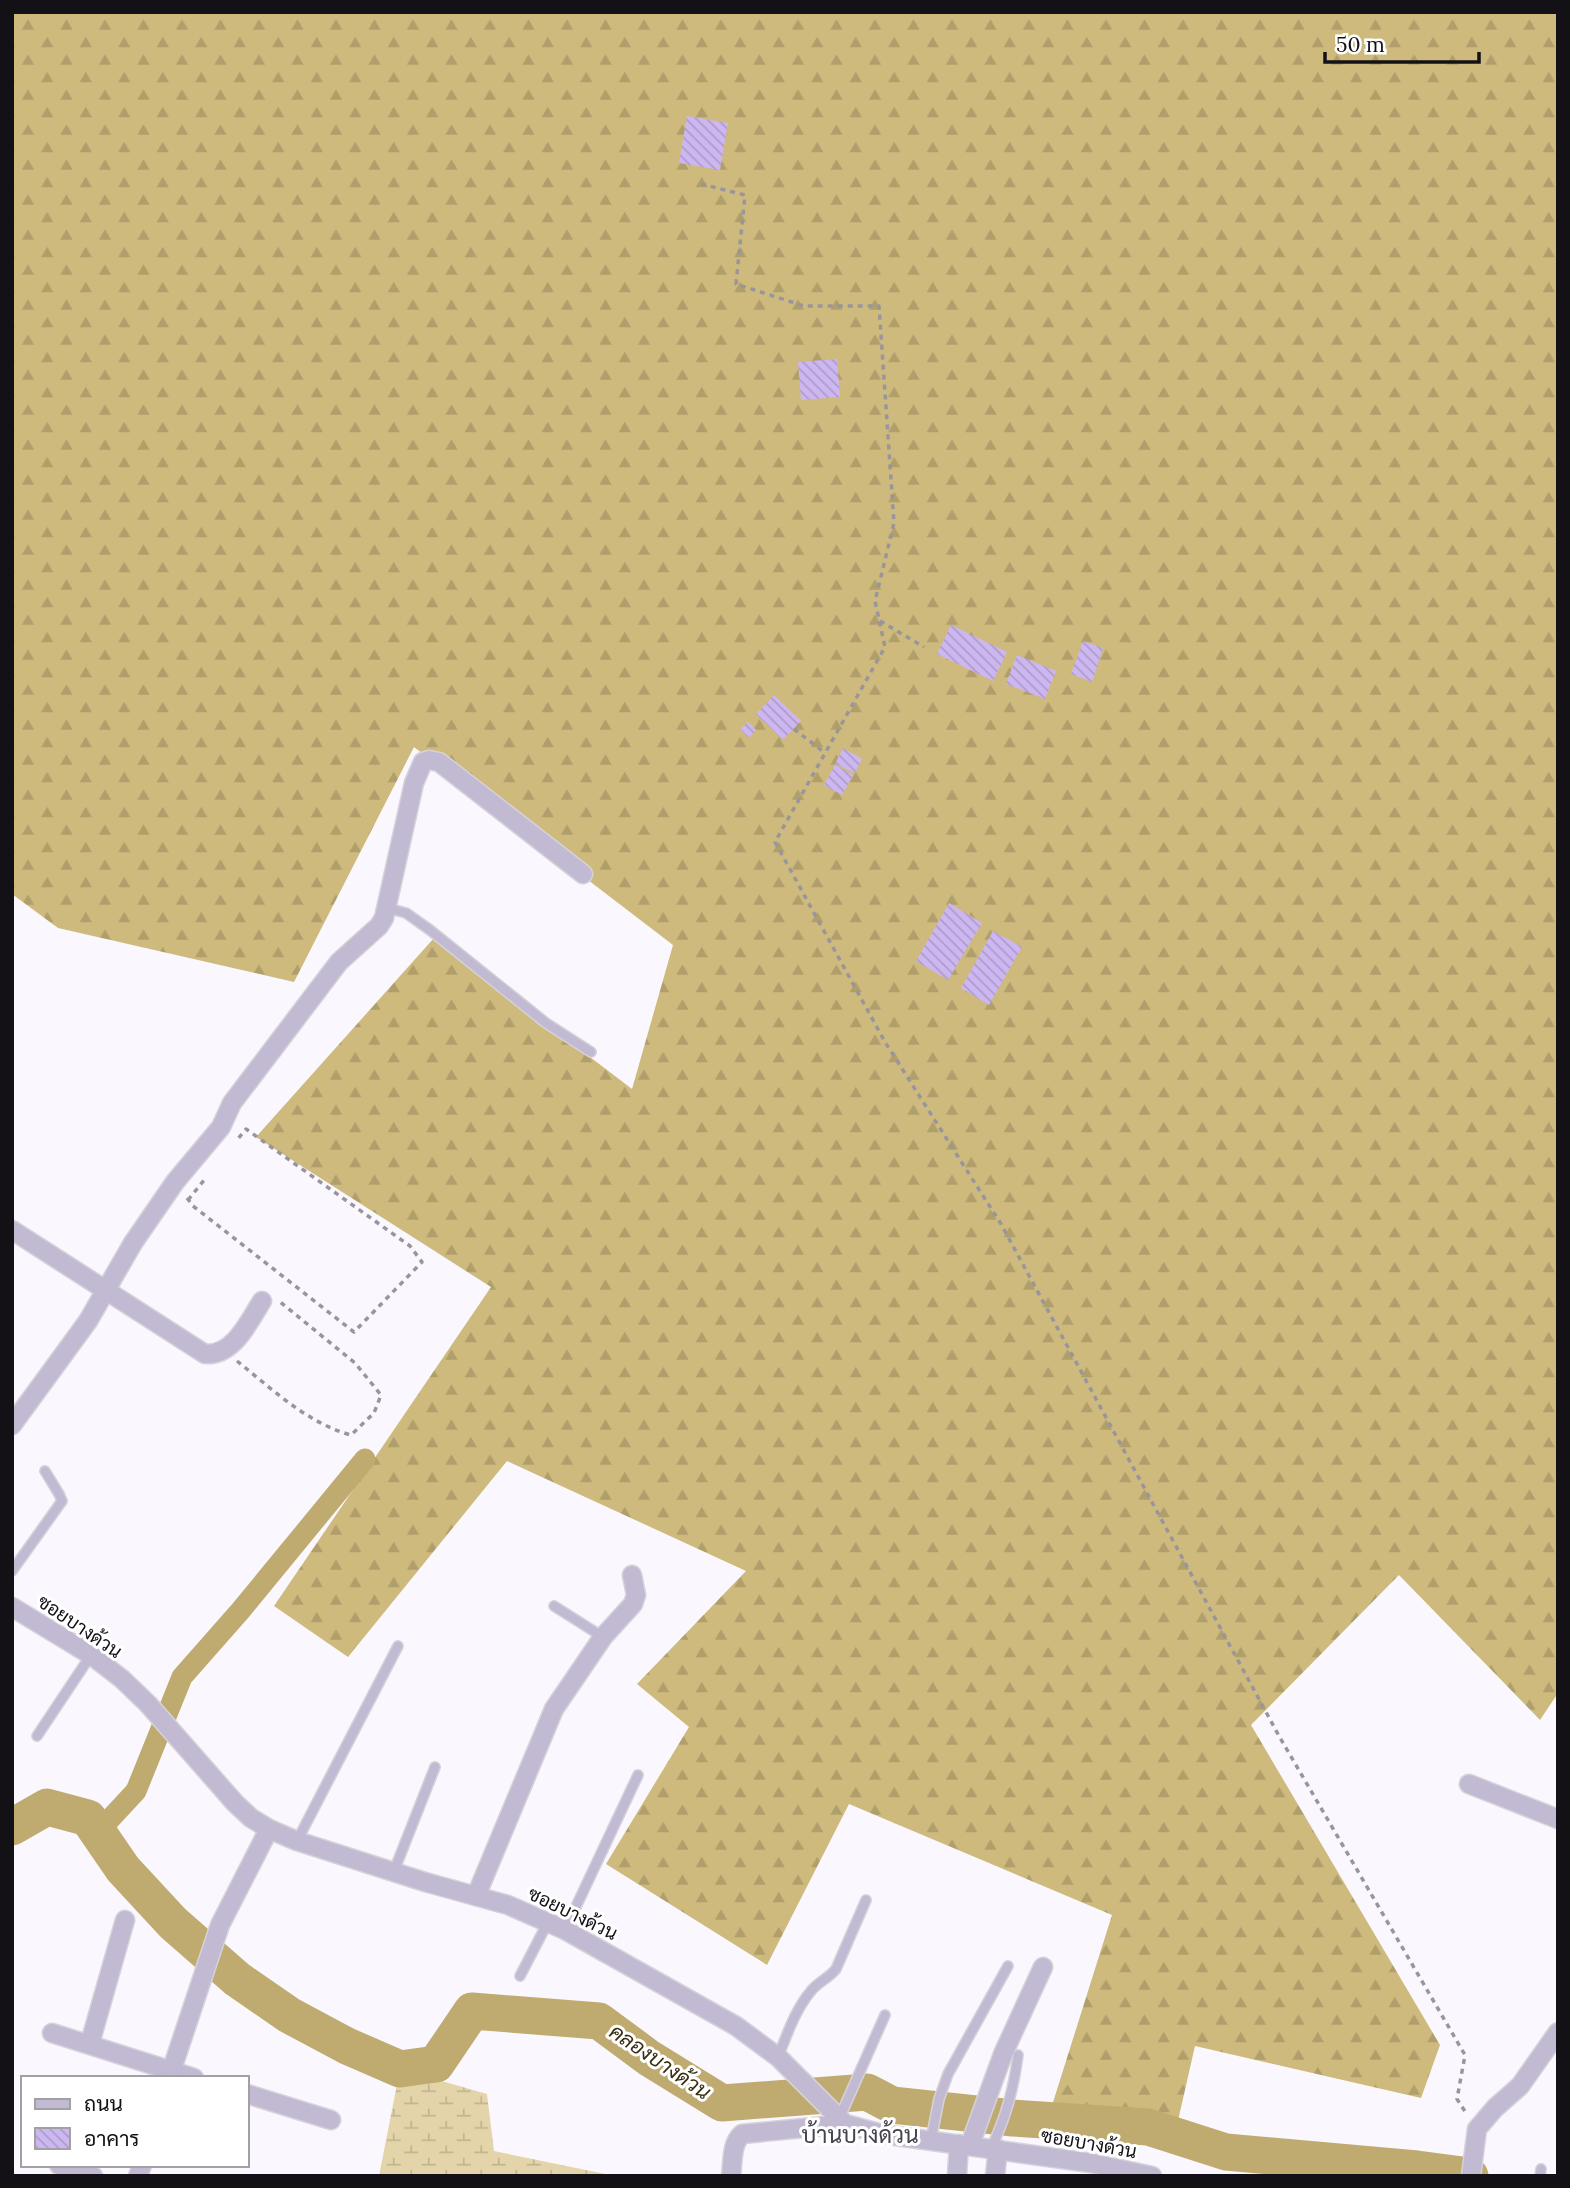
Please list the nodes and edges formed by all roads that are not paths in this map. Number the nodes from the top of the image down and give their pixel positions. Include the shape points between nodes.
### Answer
1 (583, 874) dead end
2 (387, 908) junction
3 (591, 1052) dead end
4 (12, 1230) edge
5 (106, 1289) junction
6 (262, 1301) road end
7 (12, 1425) edge
8 (45, 1471) dead end
9 (12, 1572) edge
10 (632, 1575) dead end
11 (554, 1606) dead end
12 (12, 1607) edge
13 (603, 1637) junction
14 (398, 1646) dead end
15 (91, 1655) junction
16 (37, 1736) dead end
17 (435, 1767) dead end
18 (638, 1775) dead end
19 (1469, 1784) dead end
20 (1558, 1819) edge
21 (269, 1829) junction
22 (297, 1841) junction
23 (394, 1871) junction
24 (476, 1896) junction
25 (866, 1900) dead end
26 (125, 1920) dead end
27 (548, 1922) junction
28 (565, 1930) junction
29 (1007, 1966) dead end
30 (1043, 1967) dead end
31 (520, 1976) dead end
32 (885, 2015) dead end
33 (1558, 2032) edge
34 (52, 2033) dead end
35 (90, 2043) junction
36 (1018, 2056) dead end
37 (784, 2064) junction
38 (170, 2074) edge
39 (248, 2094) edge
40 (840, 2114) junction
41 (331, 2120) dead end
42 (933, 2131) junction
43 (964, 2144) junction
44 (994, 2148) junction
45 (65, 2167) edge
46 (1472, 2172) edge
47 (93, 2176) edge
48 (732, 2176) edge
49 (957, 2176) edge
50 (995, 2176) edge
51 (1152, 2176) edge

1 - 2 street via 439,762 429,760 415,783
2 - 3 lane via 422,924 546,1023
2 - 5 street via 379,926 339,962 232,1103 221,1127 175,1182
4 - 5 street
5 - 6 street via 205,1354 225,1351
5 - 7 street
8 - 9 lane via 62,1501
10 - 13 street via 633,1604
11 - 13 lane
12 - 15 street, ซอยบางด้วน
13 - 24 street via 554,1709
14 - 22 lane
15 - 16 lane
15 - 21 street, ซอยบางด้วน via 148,1704 235,1803
17 - 23 lane
18 - 28 lane
19 - 20 street
21 - 22 street, ซอยบางด้วน
21 - 38 street via 213,1942
22 - 23 street, ซอยบางด้วน
23 - 24 street, ซอยบางด้วน
24 - 27 street, ซอยบางด้วน
25 - 37 lane via 836,1969 801,2003
26 - 35 street
27 - 28 street, ซอยบางด้วน
27 - 31 lane
28 - 37 street, ซอยบางด้วน via 736,2026
29 - 42 lane via 948,2074
30 - 43 street
32 - 40 lane
33 - 46 street via 1520,2086 1477,2129
34 - 35 street
35 - 38 street
36 - 44 lane via 1015,2083
37 - 40 street, ซอยบางด้วน
39 - 41 street
40 - 42 street, ซอยบางด้วน via 883,2134
40 - 48 street via 790,2131 742,2134 734,2150
42 - 43 street, ซอยบางด้วน
43 - 44 street, ซอยบางด้วน
43 - 49 street
44 - 50 street
44 - 51 street, ซอยบางด้วน
45 - 47 street

